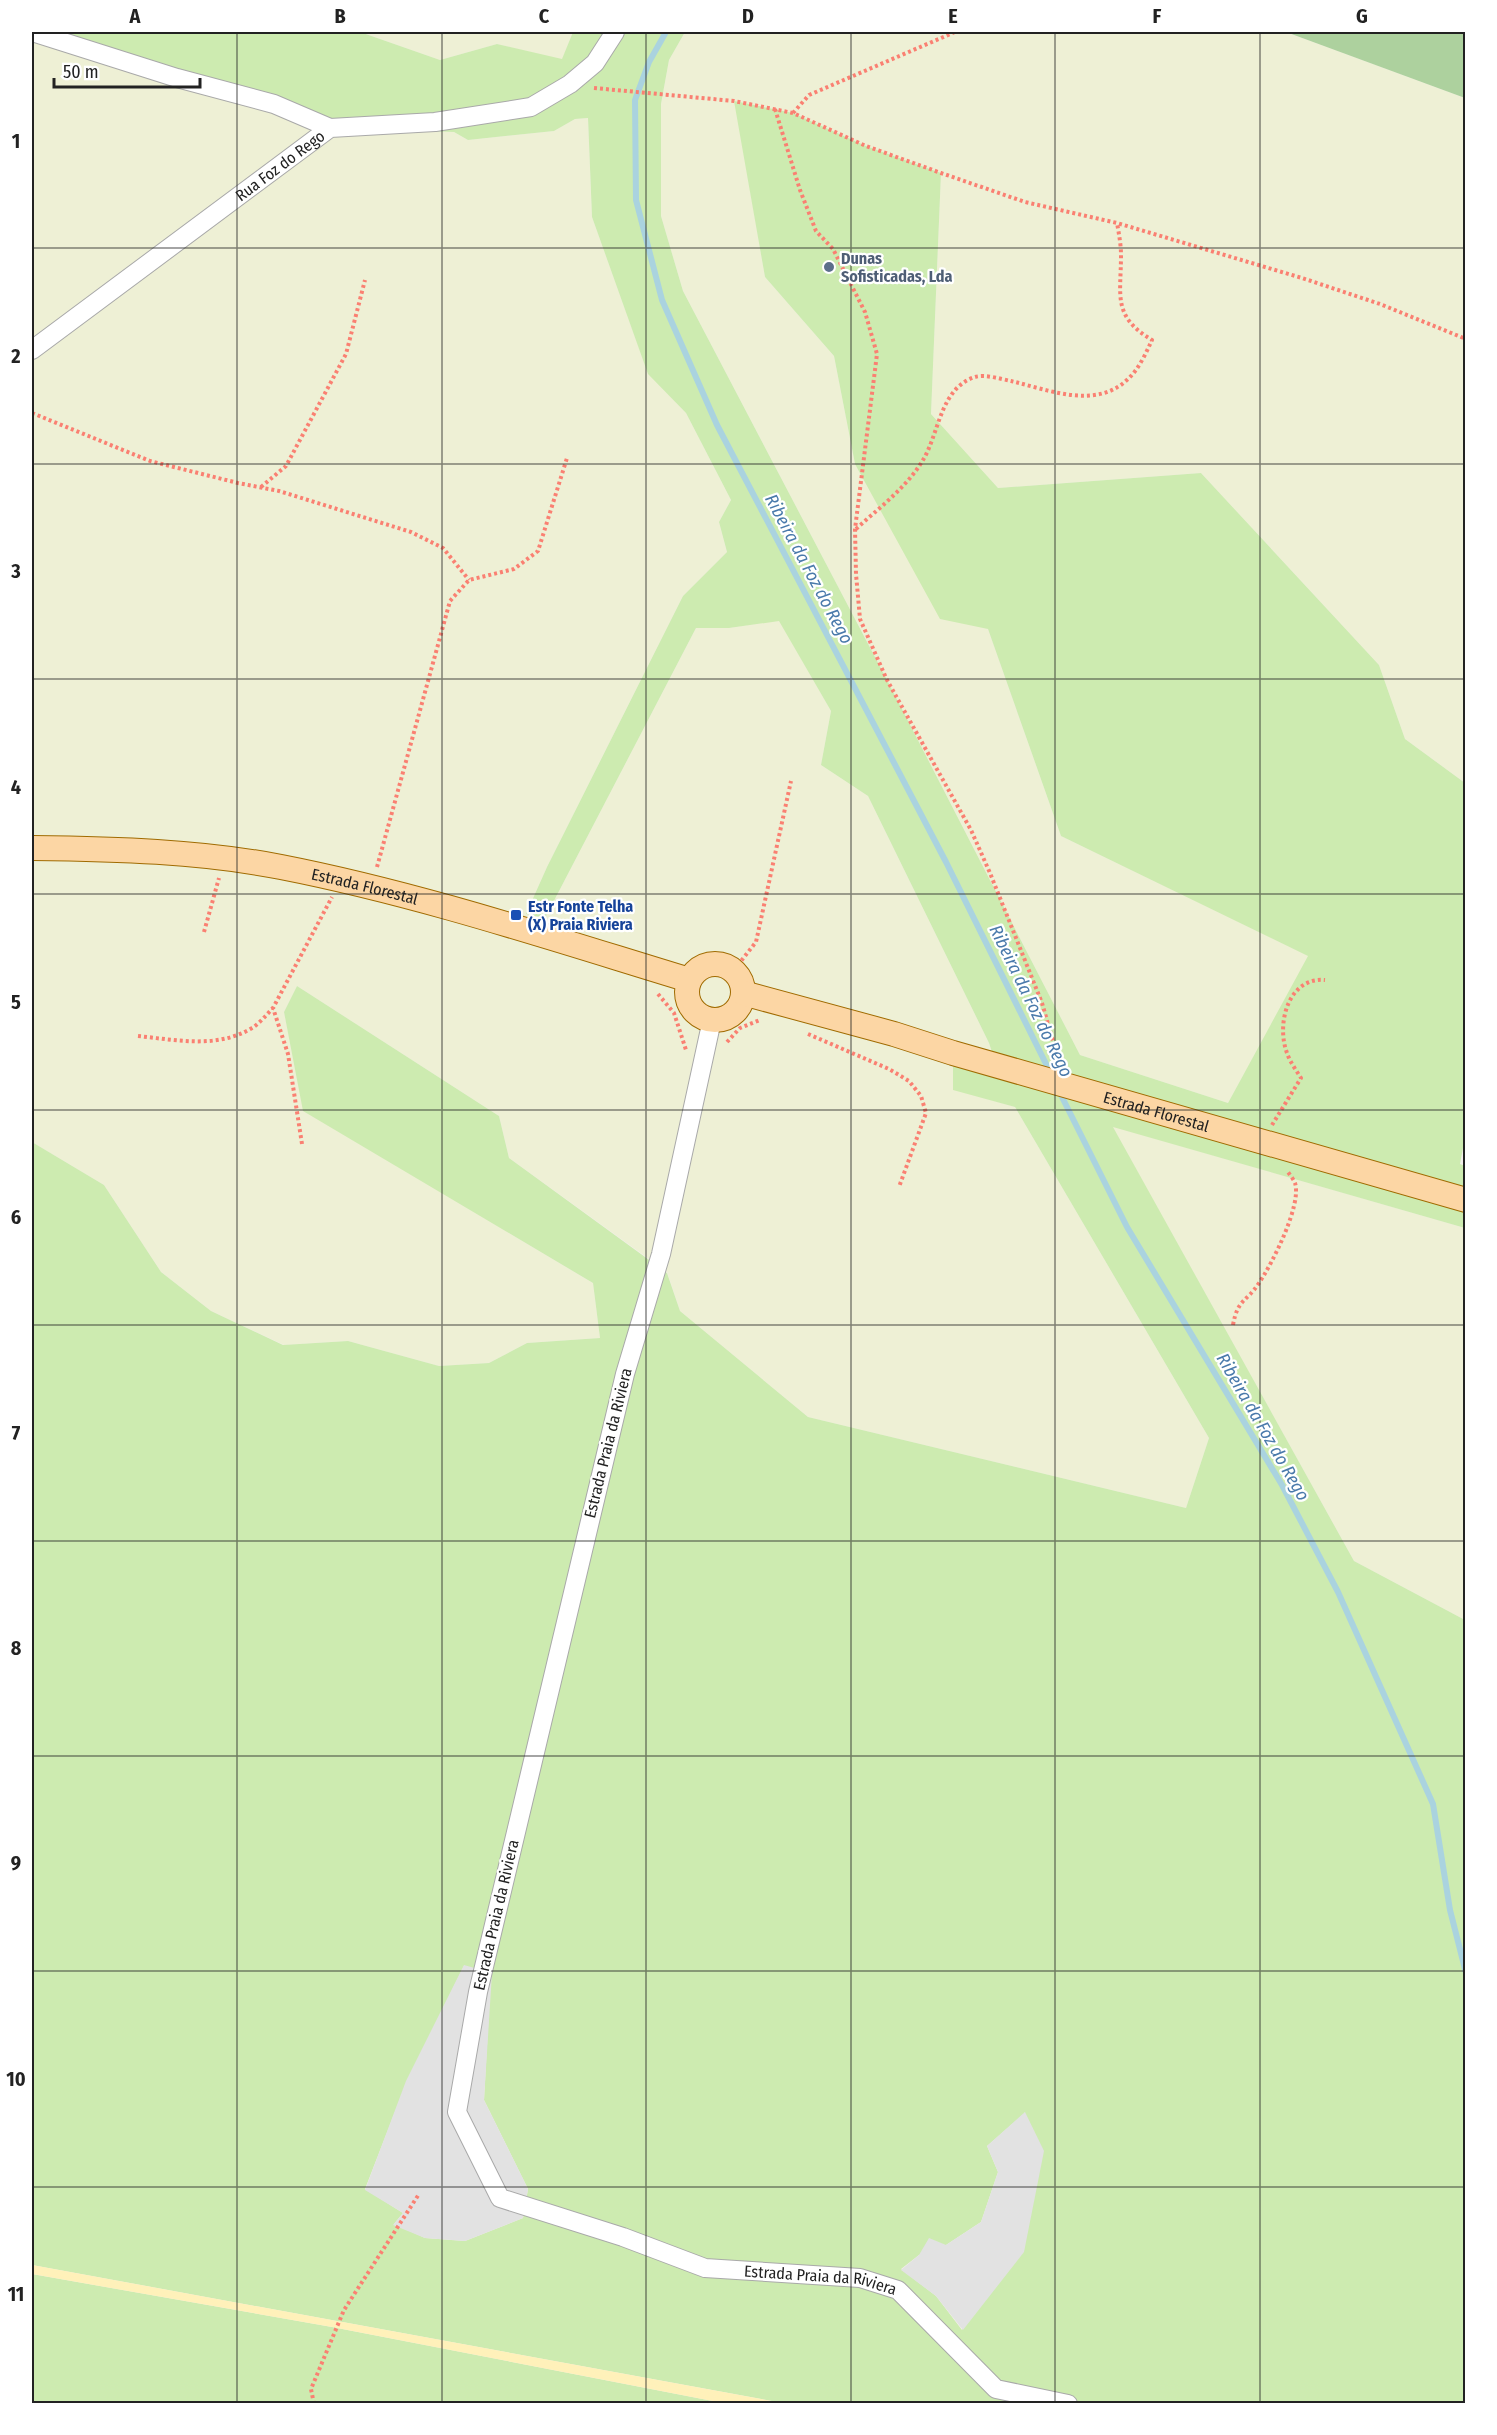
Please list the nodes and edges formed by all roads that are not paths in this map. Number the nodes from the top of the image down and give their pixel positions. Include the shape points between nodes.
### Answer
1 (32, 32) edge
2 (615, 32) edge
3 (330, 128) junction
4 (32, 350) edge
5 (32, 848) edge
6 (689, 980) junction
7 (743, 993) junction
8 (712, 1020) junction
9 (1466, 1200) edge
10 (1068, 2403) edge

1 - 3 street via 274,104
2 - 3 street, Rua Foz do Rego via 595,63 570,84 531,107 435,122
3 - 4 street, Rua Foz do Rego
5 - 6 main road, Estrada Florestal via 175,853 279,867 555,938
6 - 7 main road via 701,967 718,963 734,970 742,981
6 - 8 main road via 686,993 690,1006 699,1016
7 - 8 main road via 733,1014
7 - 9 main road, Estrada Florestal
8 - 10 street, Estrada Praia da Riviera via 661,1254 625,1374 480,1980 457,2112 500,2198 705,2268 860,2278 898,2290 996,2390

